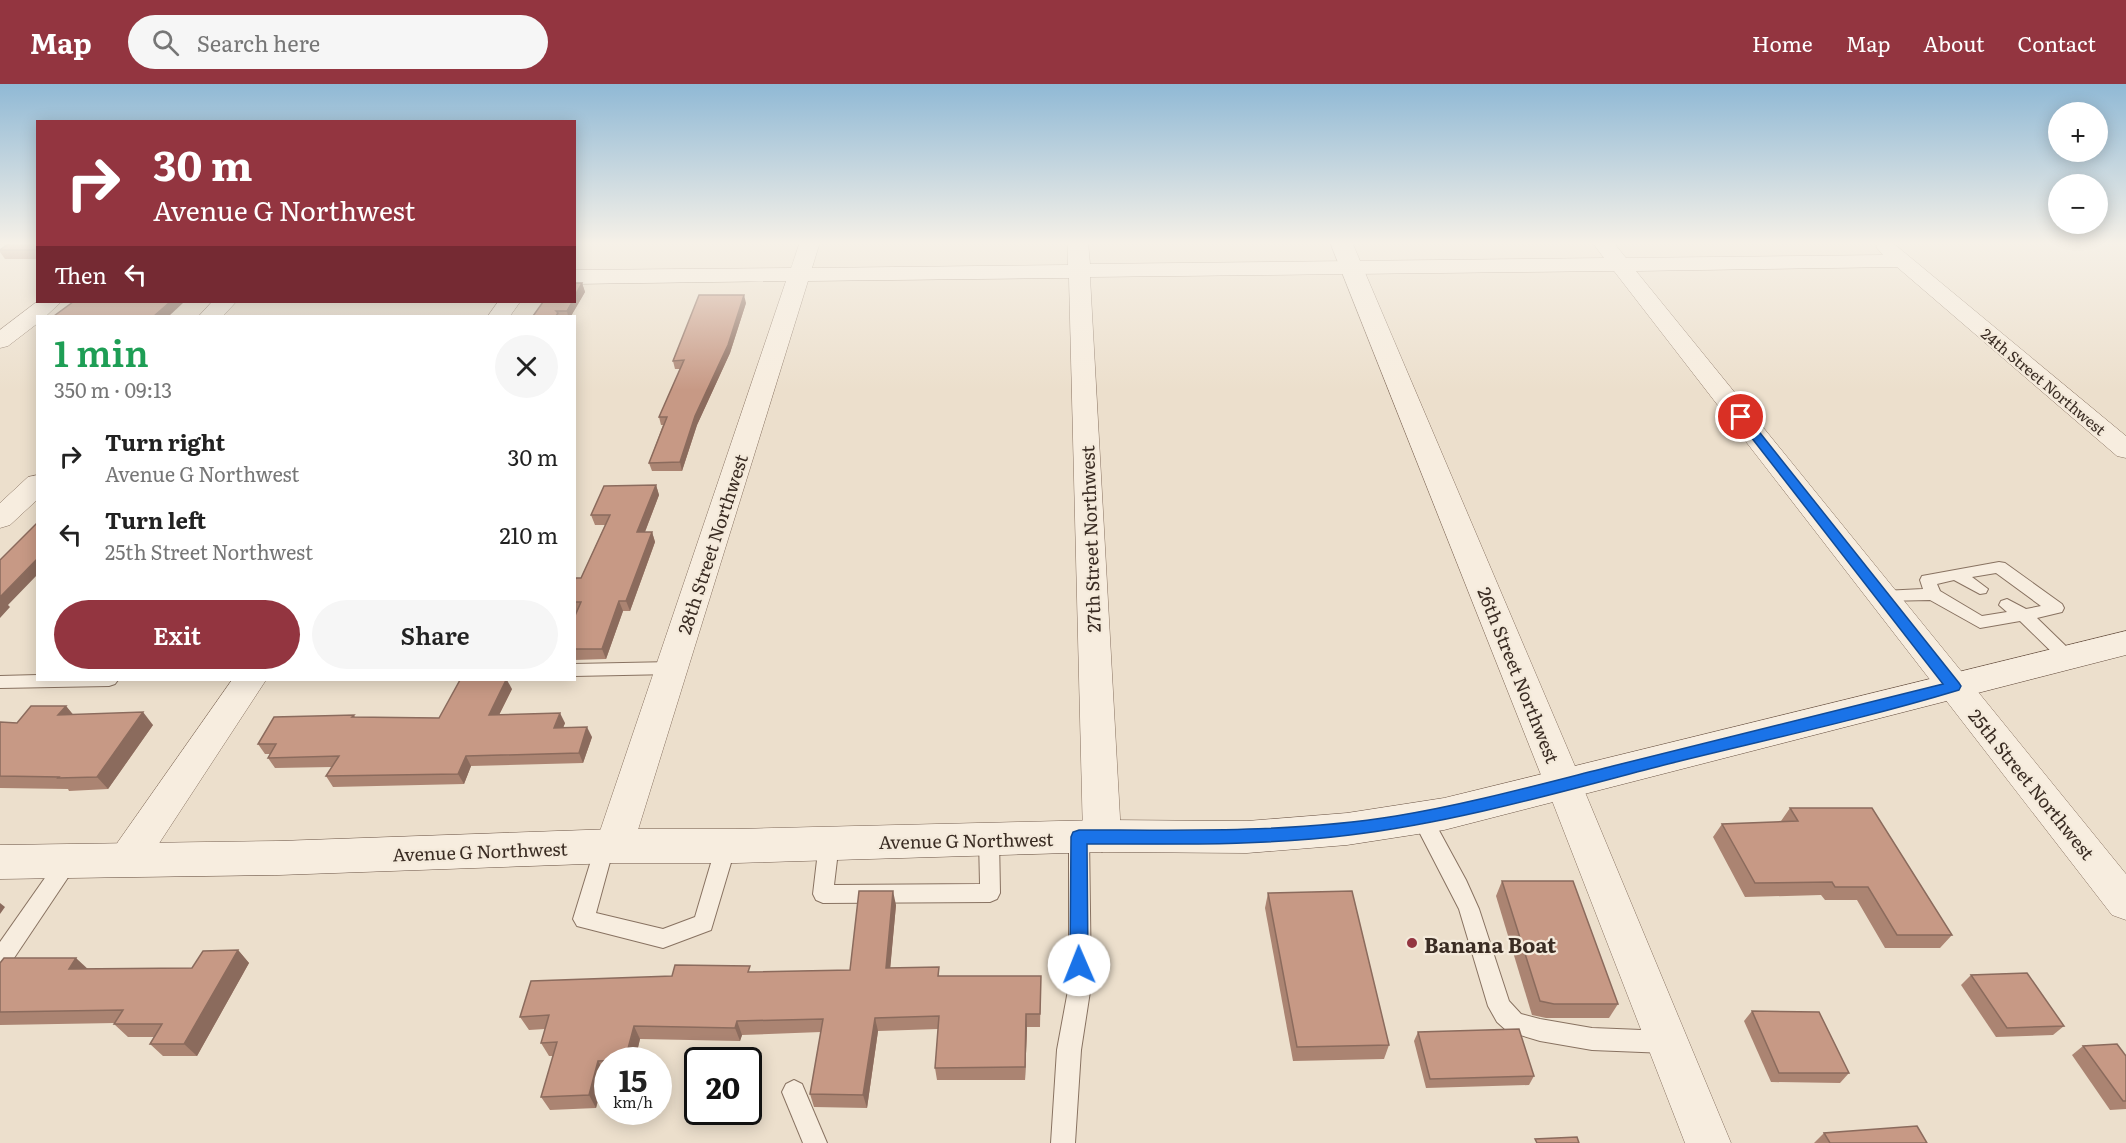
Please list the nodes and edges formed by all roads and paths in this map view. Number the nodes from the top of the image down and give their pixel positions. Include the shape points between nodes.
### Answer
1 (794, 291) edge
2 (1080, 291) edge
3 (1362, 291) edge
4 (1641, 291) edge
5 (1939, 291) edge
6 (49, 303) edge
7 (224, 303) edge
8 (211, 315) edge
9 (0, 341) edge
10 (2126, 450) edge
11 (36, 485) edge
12 (0, 519) edge
13 (1955, 574) junction
14 (1980, 589) dead end
15 (1933, 594) junction
16 (1883, 596) junction
17 (2007, 605) dead end
18 (2024, 615) junction
19 (2126, 643) edge
20 (2067, 657) junction
21 (672, 668) junction
22 (576, 670) edge
23 (54, 681) edge
24 (248, 681) edge
25 (0, 682) edge
26 (1953, 686) junction
27 (1564, 784) junction
28 (1422, 818) junction
29 (1090, 837) junction
30 (990, 839) junction
31 (829, 843) junction
32 (609, 846) junction
33 (726, 846) junction
34 (127, 860) junction
35 (68, 861) junction
36 (0, 862) edge
37 (2126, 903) edge
38 (0, 960) edge
39 (1666, 1042) junction
40 (794, 1092) dead end
41 (815, 1143) edge
42 (1063, 1143) edge
43 (1708, 1143) edge

1 - 21 street, 28th Street Northwest
2 - 29 street, 27th Street Northwest via 1086,394
3 - 27 main road, 26th Street Northwest
4 - 16 street, 25th Street Northwest
5 - 10 street, 24th Street Northwest
6 - 9 street
7 - 8 street
11 - 12 street
13 - 14 lane
13 - 15 lane via 1928,580
13 - 18 lane via 2000,567 2056,608
15 - 16 lane
15 - 18 lane via 1980,622
16 - 26 street, 25th Street Northwest
17 - 18 lane
18 - 20 lane
19 - 20 main road, Avenue G Northwest
20 - 26 main road, Avenue G Northwest
21 - 22 lane
21 - 32 street, 28th Street Northwest
23 - 25 lane
24 - 34 street
26 - 27 main road, Avenue G Northwest
26 - 37 street, 25th Street Northwest
27 - 28 main road, Avenue G Northwest
27 - 39 street, 26th Street Northwest
28 - 29 main road, Avenue G Northwest via 1247,837
28 - 39 lane via 1469,909 1505,1015 1515,1023 1592,1039
29 - 30 main road, Avenue G Northwest
29 - 42 lane via 1080,985 1069,1050
30 - 31 main road, Avenue G Northwest
30 - 31 lane via 990,893 823,894
31 - 33 main road, Avenue G Northwest
32 - 33 main road, Avenue G Northwest
32 - 33 lane via 584,919 663,939 704,924
32 - 34 main road, Avenue G Northwest
34 - 35 main road, Avenue G Northwest
35 - 36 main road, Avenue G Northwest
35 - 38 lane
39 - 43 street, 26th Street Northwest
40 - 41 lane

